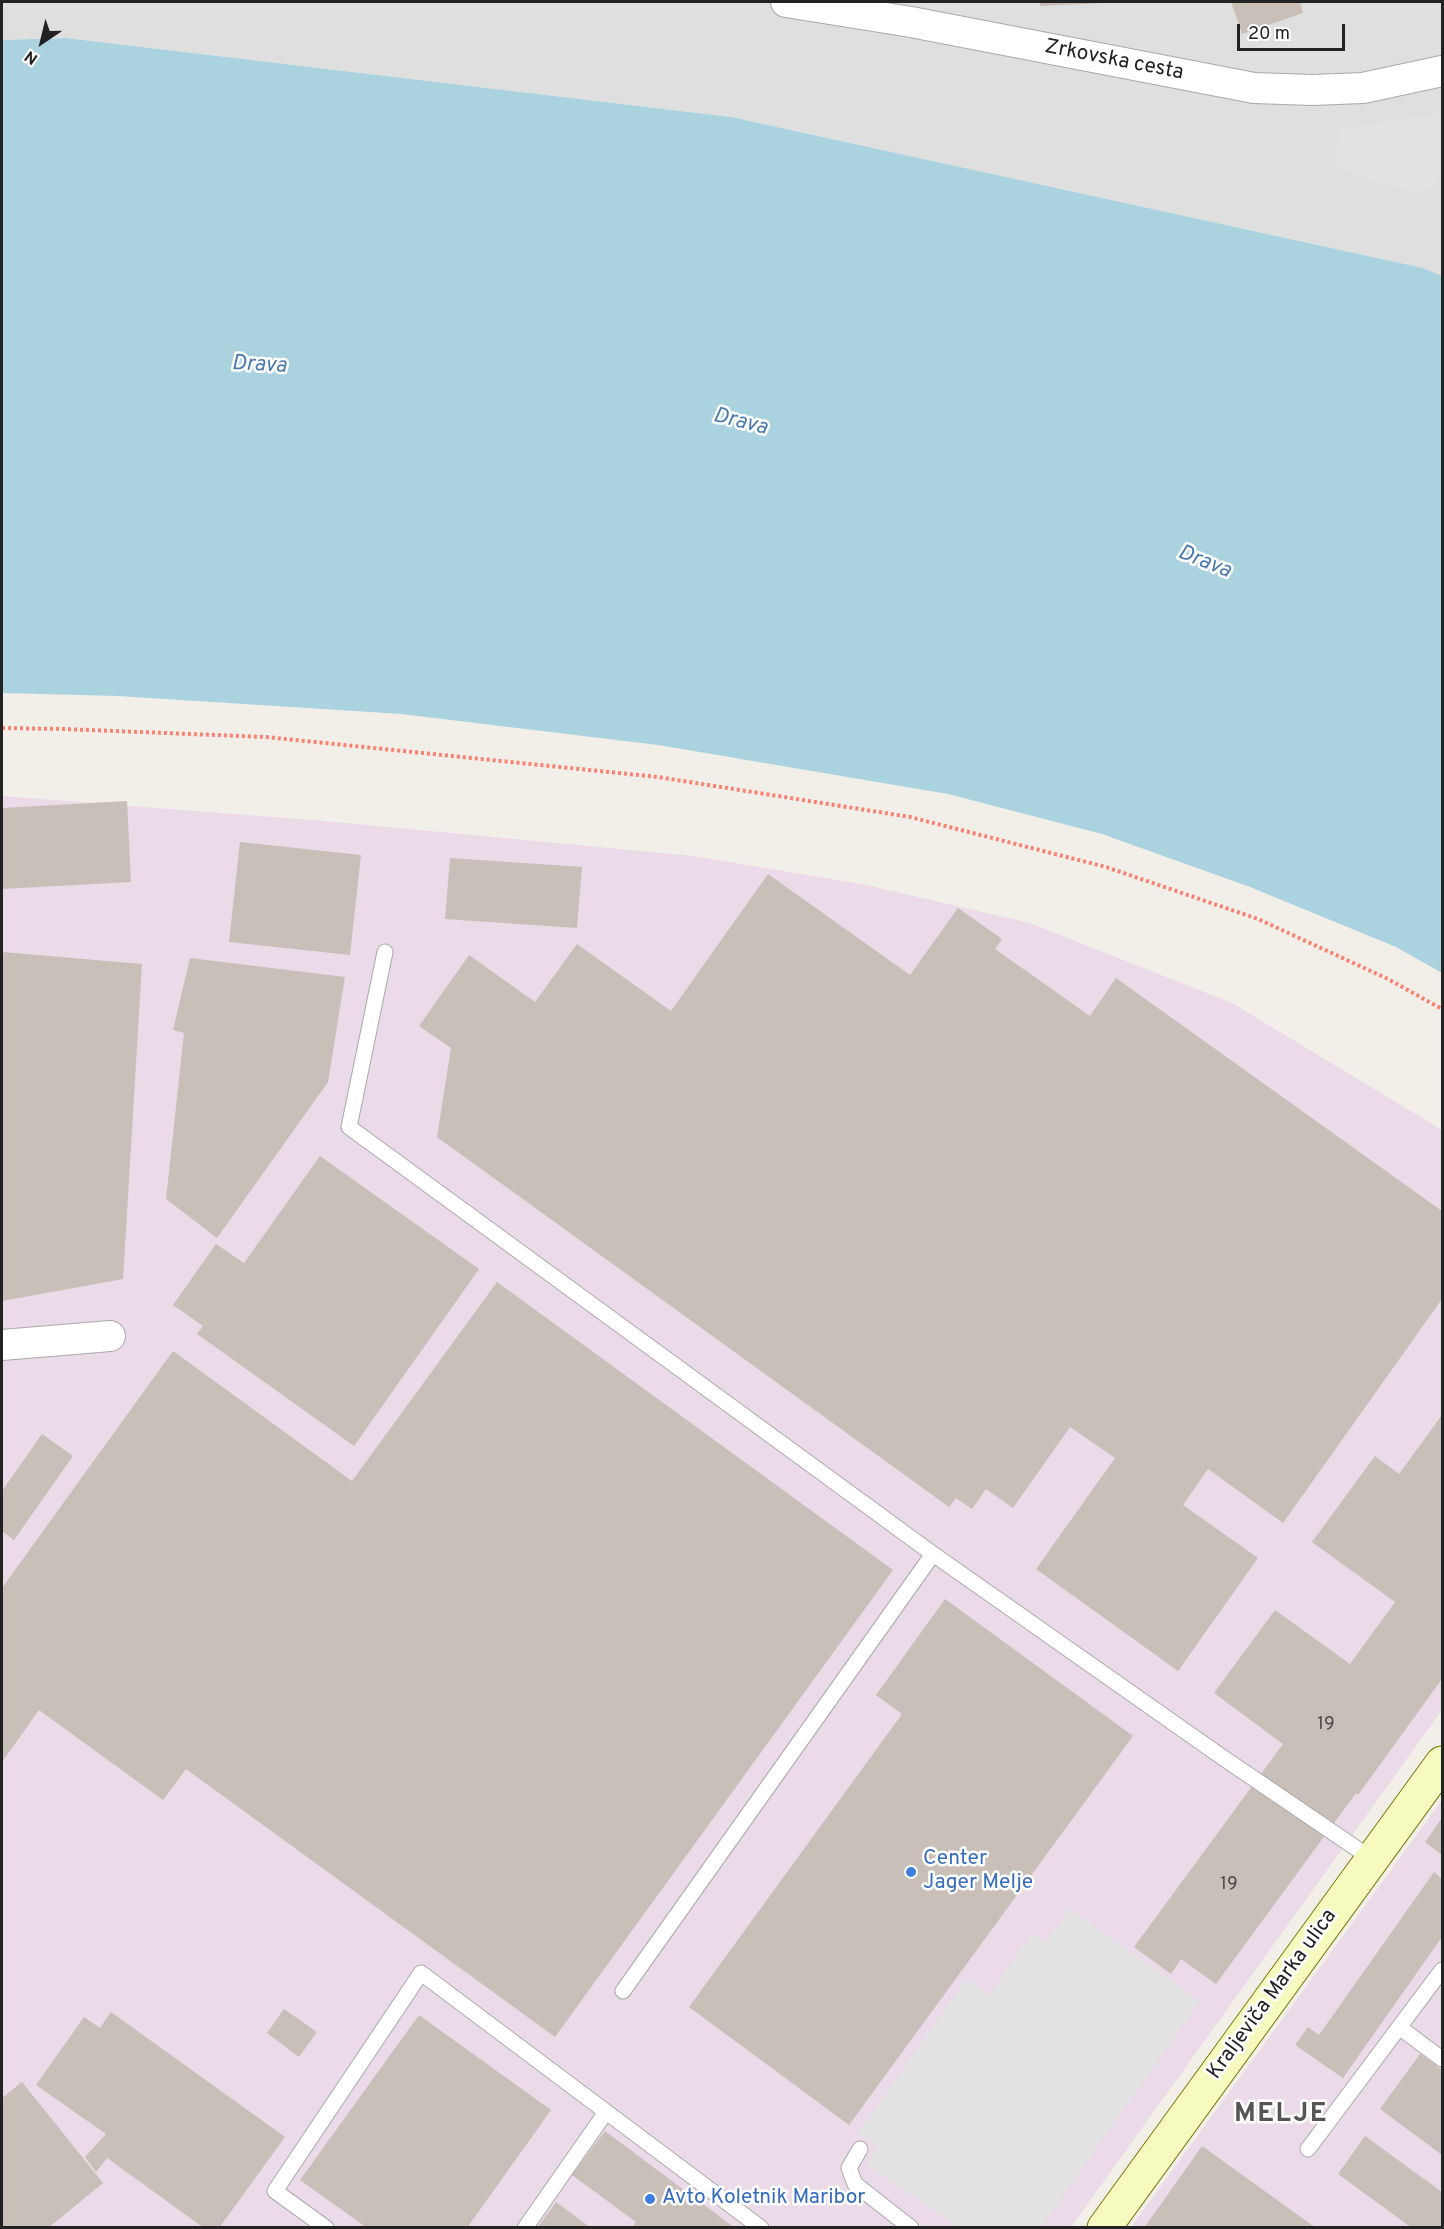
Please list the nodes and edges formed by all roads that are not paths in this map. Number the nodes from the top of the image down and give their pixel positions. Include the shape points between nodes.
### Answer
1 (786, 2) edge
2 (908, 12) edge
3 (1443, 71) edge
4 (385, 952) dead end
5 (110, 1336) dead end
6 (2, 1345) edge
7 (933, 1554) junction
8 (1443, 1763) edge
9 (1372, 1859) junction
10 (1443, 1970) edge
11 (623, 1991) dead end
12 (1399, 2027) junction
13 (1443, 2059) edge
14 (606, 2112) junction
15 (860, 2149) dead end
16 (1308, 2149) dead end
17 (327, 2228) edge
18 (525, 2228) edge
19 (761, 2228) edge
20 (911, 2228) edge
21 (1104, 2228) edge

1 - 2 street, Zrkovska cesta
2 - 3 street, Zrkovska cesta via 1254,88 1363,88
4 - 7 lane via 349,1126
5 - 6 street
7 - 9 lane
7 - 11 lane
8 - 9 street, Kraljeviča Marka ulica
9 - 21 street, Kraljeviča Marka ulica
10 - 12 lane
12 - 13 lane
12 - 16 lane
14 - 17 lane via 421,1973 275,2191
14 - 18 lane
14 - 19 lane
15 - 20 lane via 849,2168 855,2184

